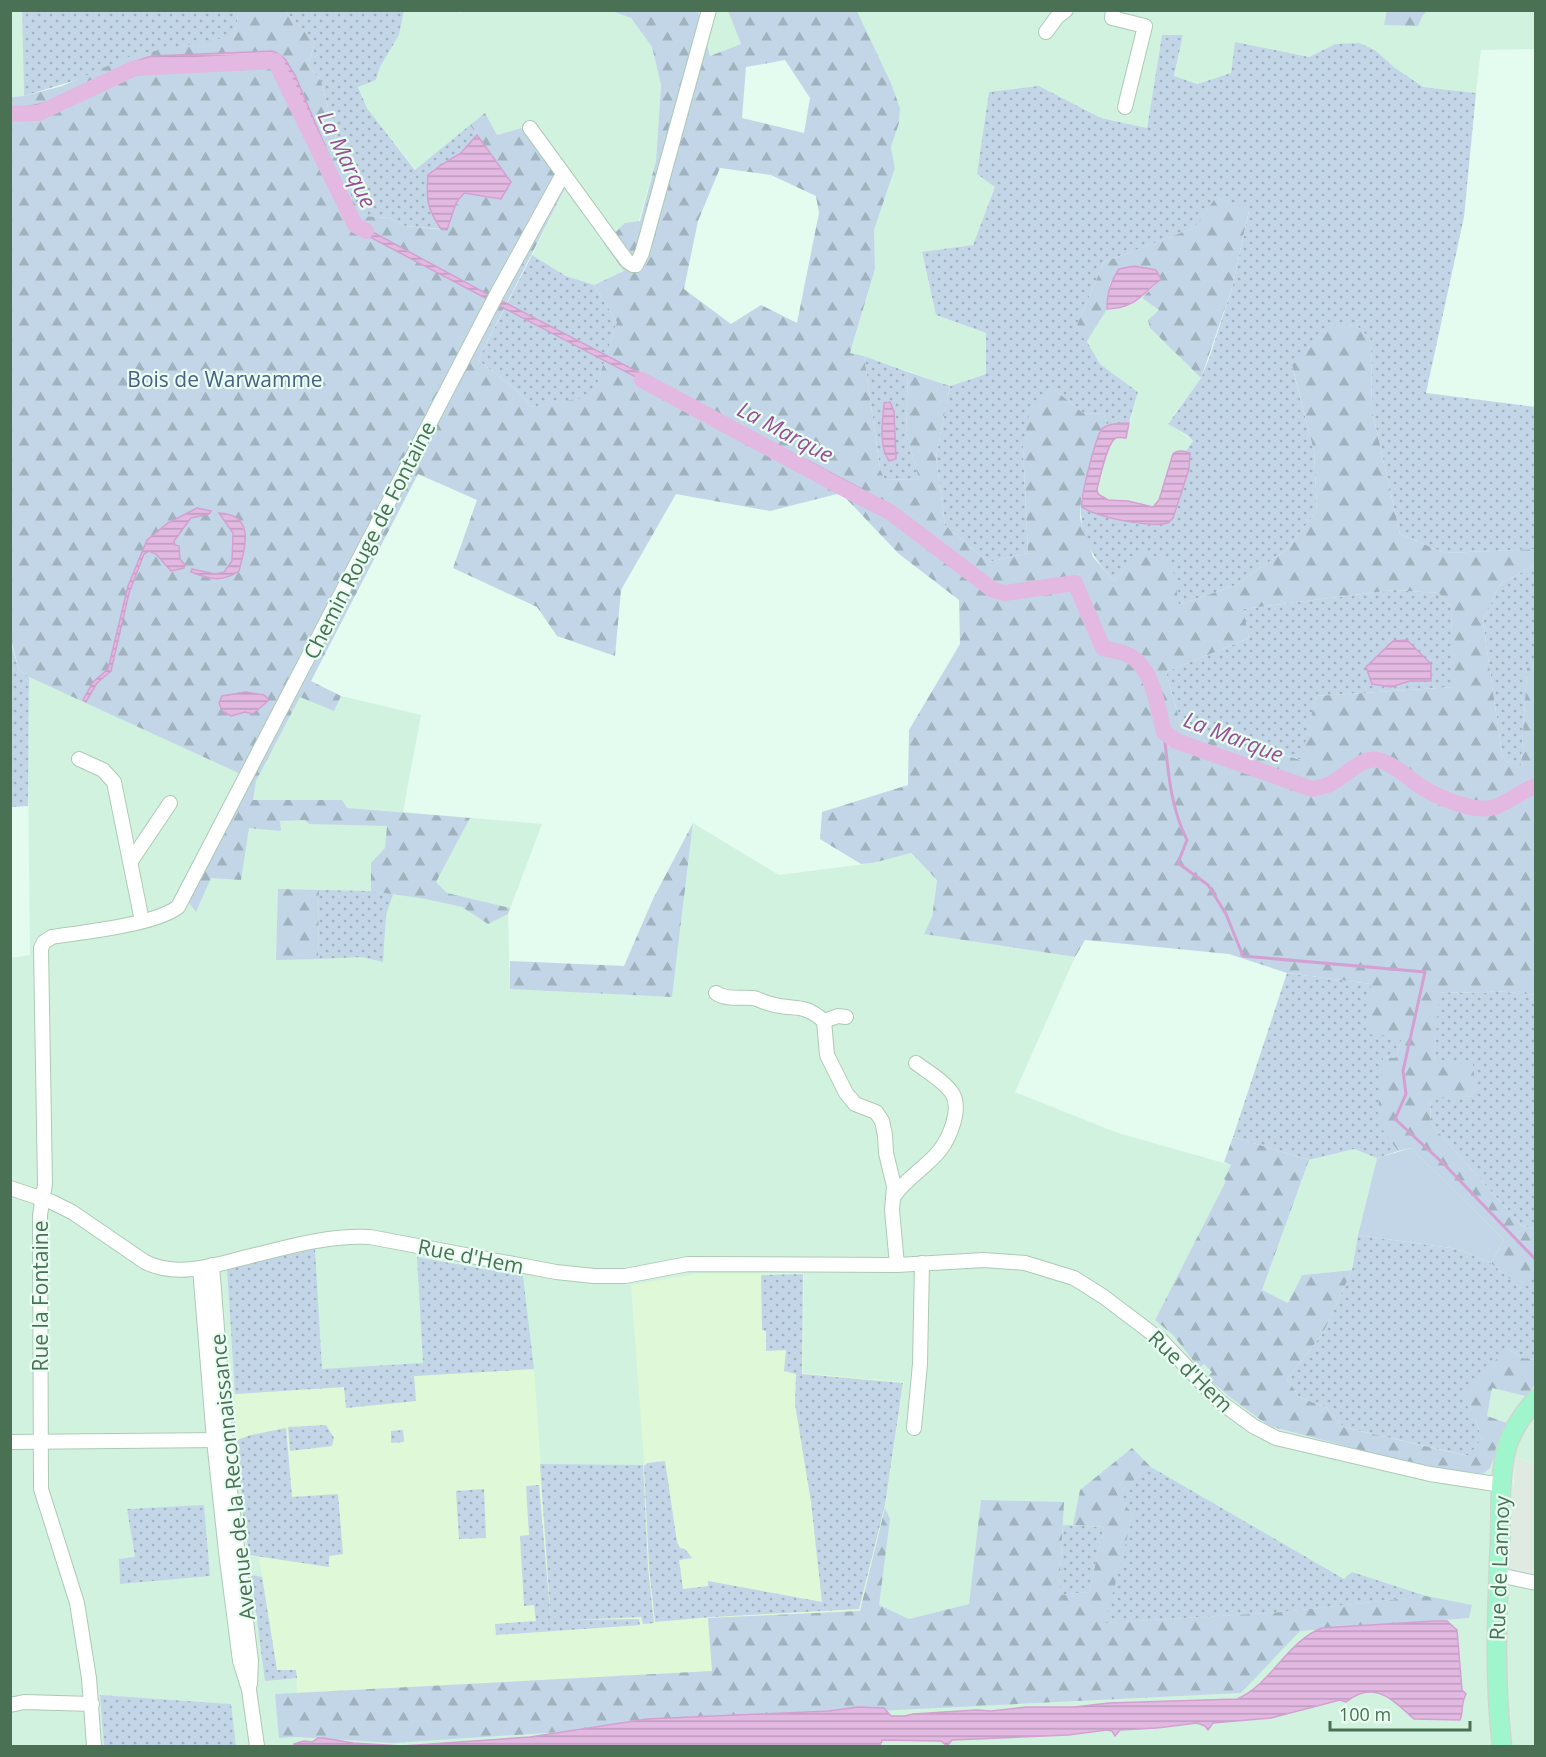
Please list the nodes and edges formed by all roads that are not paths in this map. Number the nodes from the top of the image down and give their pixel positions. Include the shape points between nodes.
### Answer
1 (709, 10) edge
2 (1066, 10) edge
3 (1113, 10) edge
4 (1046, 32) dead end
5 (1125, 107) dead end
6 (530, 128) dead end
7 (562, 174) junction
8 (79, 759) dead end
9 (170, 803) dead end
10 (130, 861) junction
11 (178, 907) joint
12 (142, 921) junction
13 (716, 993) dead end
14 (846, 1017) dead end
15 (824, 1021) junction
16 (916, 1063) dead end
17 (10, 1188) edge
18 (894, 1196) junction
19 (42, 1199) junction
20 (922, 1263) junction
21 (897, 1265) junction
22 (206, 1266) junction
23 (1536, 1399) edge
24 (914, 1428) dead end
25 (219, 1440) junction
26 (10, 1442) edge
27 (41, 1442) junction
28 (1502, 1485) junction
29 (1498, 1575) junction
30 (1536, 1583) edge
31 (92, 1704) junction
32 (10, 1705) edge
33 (94, 1746) edge
34 (257, 1746) edge
35 (1502, 1746) edge

1 - 7 street via 638,263 627,261
2 - 4 street
3 - 5 street via 1112,18 1145,26
6 - 7 street
7 - 11 street, Chemin Rouge de Fontaine
8 - 10 street via 103,770 114,782
9 - 10 street
10 - 12 street
11 - 12 street, Rue la Fontaine via 167,915
12 - 19 street, Rue la Fontaine via 52,938 42,945
13 - 15 street via 801,1007
14 - 15 street
15 - 18 street via 827,1055 846,1094 882,1120
16 - 18 street via 950,1091 956,1103 955,1114 941,1150 905,1181
17 - 19 street, Rue d'Hem
18 - 21 street
19 - 22 street, Rue d'Hem via 78,1215 151,1265 174,1270
19 - 27 street, Rue la Fontaine
20 - 21 street, Rue d'Hem
20 - 24 street
20 - 28 street, Rue d'Hem via 1011,1261 1063,1274 1092,1289 1151,1332 1219,1401 1270,1435 1430,1474
21 - 22 street, Rue d'Hem via 688,1264 625,1276 594,1276 352,1236
22 - 25 street, Avenue de la Reconnaissance
23 - 28 main road, Rue de Lannoy via 1508,1442
25 - 27 street
25 - 34 street, Avenue de la Reconnaissance via 251,1662 249,1690
26 - 27 street
27 - 31 street, Rue la Fontaine via 42,1495 77,1603
28 - 29 main road, Rue de Lannoy
29 - 30 street
29 - 35 main road, Rue de Lannoy via 1496,1674
31 - 32 street
31 - 33 street, Rue la Fontaine

